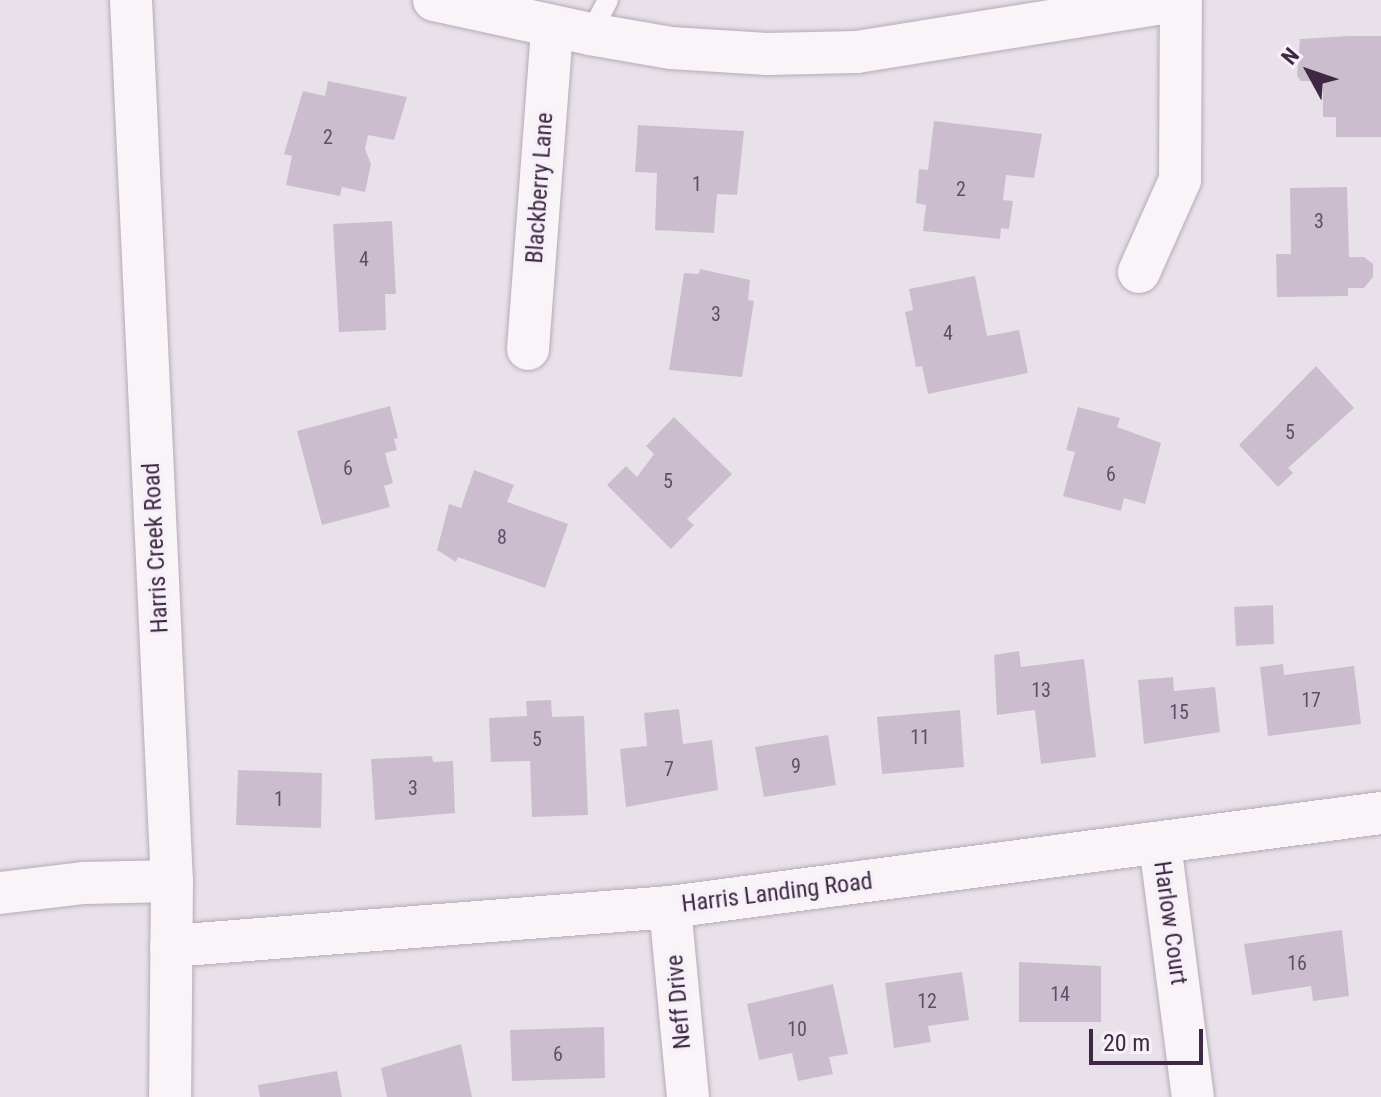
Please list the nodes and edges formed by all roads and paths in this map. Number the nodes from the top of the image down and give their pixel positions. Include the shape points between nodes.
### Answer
1 (131, 0) edge
2 (434, 0) edge
3 (1180, 0) edge
4 (507, 8) edge
5 (583, 21) edge
6 (1139, 272) dead end
7 (528, 349) dead end
8 (1381, 813) edge
9 (1160, 844) junction
10 (172, 881) junction
11 (0, 893) edge
12 (670, 907) junction
13 (171, 946) junction
14 (170, 1097) edge
15 (688, 1097) edge
16 (1193, 1097) edge

1 - 10 street, Harris Creek Road
2 - 4 street
3 - 5 street via 857,52 671,48
3 - 6 street via 1180,180
4 - 5 street
5 - 7 street, Blackberry Lane
8 - 9 street, Harris Landing Road
9 - 12 street, Harris Landing Road
9 - 16 street, Harlow Court
10 - 11 street via 84,883
10 - 13 street, Harris Creek Road
12 - 13 street, Harris Landing Road
12 - 15 street, Neff Drive
13 - 14 street, Harris Creek Road

